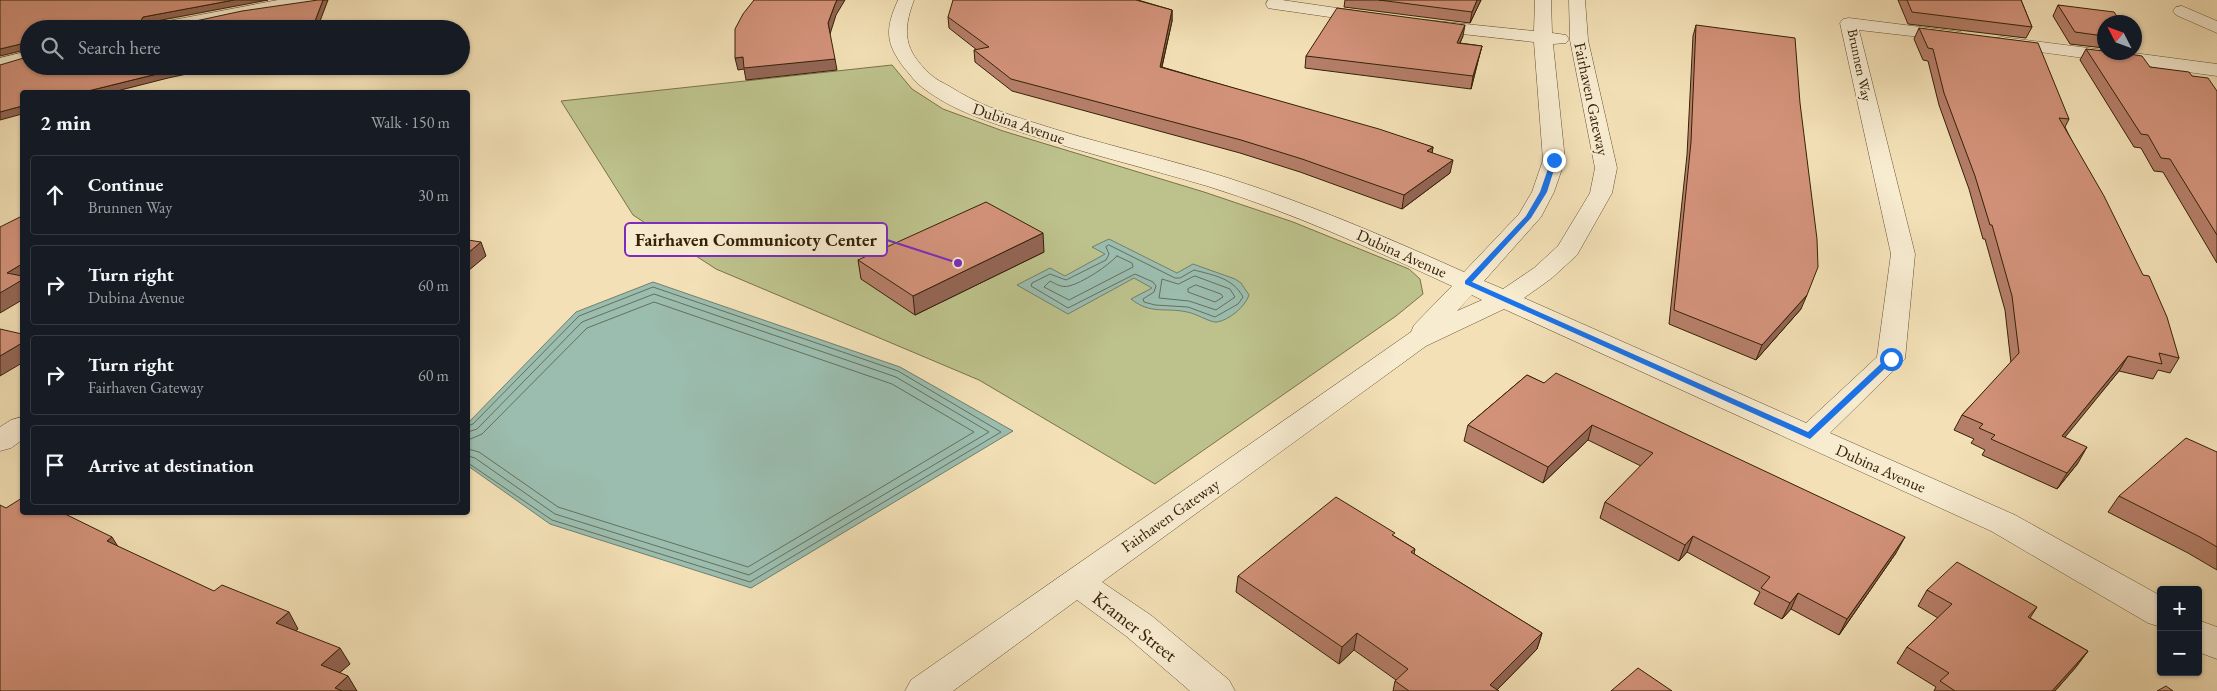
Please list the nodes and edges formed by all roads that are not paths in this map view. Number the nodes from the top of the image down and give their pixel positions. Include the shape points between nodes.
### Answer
1 (314, 0) edge
2 (906, 0) edge
3 (1543, 0) edge
4 (1578, 0) edge
5 (1274, 4) dead end
6 (2182, 11) dead end
7 (196, 20) edge
8 (1392, 21) edge
9 (1412, 23) edge
10 (2217, 28) edge
11 (1543, 37) junction
12 (1579, 40) junction
13 (20, 59) edge
14 (0, 64) edge
15 (2217, 70) edge
16 (1468, 282) junction
17 (1505, 299) junction
18 (1416, 340) junction
19 (20, 428) edge
20 (1810, 436) junction
21 (0, 441) edge
22 (1077, 582) junction
23 (2157, 611) edge
24 (2202, 636) edge
25 (2217, 644) edge
26 (924, 691) edge
27 (1216, 691) edge

1 - 7 street
2 - 16 street, Dubina Avenue via 898,17 897,29 903,54 924,79 963,104 1055,136 1260,196 1347,229
3 - 11 street, Fairhaven Gateway
4 - 12 street, Fairhaven Gateway
5 - 8 street
6 - 10 street
9 - 11 street
11 - 12 street
11 - 16 street, Fairhaven Gateway via 1554,160 1543,192 1529,217
12 - 17 street, Fairhaven Gateway via 1606,168 1601,193 1568,250 1543,273
13 - 14 street
15 - 20 street, Brunnen Way via 1849,23 1902,254 1891,359
16 - 17 street, Dubina Avenue
16 - 18 street, Fairhaven Gateway
17 - 18 street, Fairhaven Gateway
17 - 20 street, Dubina Avenue
18 - 22 street, Fairhaven Gateway
19 - 21 street
20 - 23 street, Dubina Avenue via 2003,523
22 - 26 street, Fairhaven Gateway
22 - 27 street, Kramer Street via 1139,626
24 - 25 street

